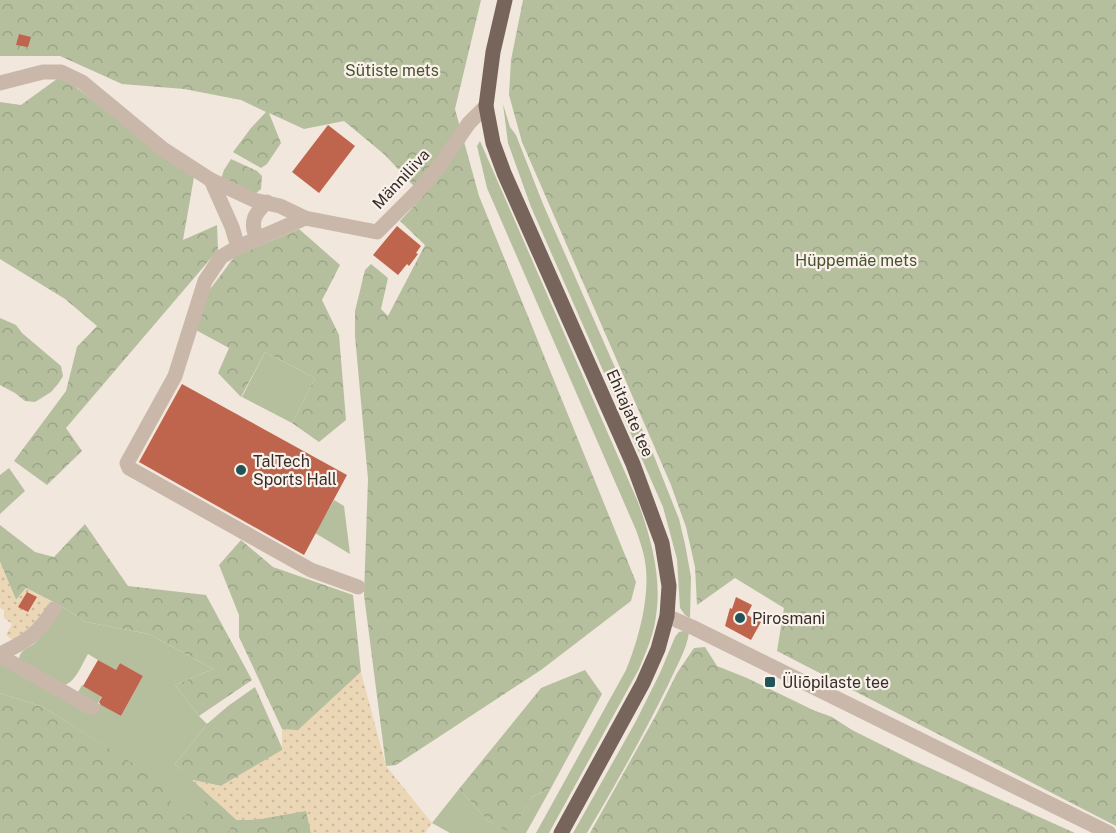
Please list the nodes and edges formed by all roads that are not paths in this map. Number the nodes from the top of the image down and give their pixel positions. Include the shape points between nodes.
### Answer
1 (505, 0) edge
2 (0, 83) edge
3 (486, 106) junction
4 (211, 180) junction
5 (267, 202) junction
6 (305, 218) junction
7 (257, 238) junction
8 (238, 247) junction
9 (358, 587) dead end
10 (54, 609) dead end
11 (667, 615) junction
12 (3, 650) edge
13 (92, 708) dead end
14 (561, 833) edge
15 (1108, 833) edge

1 - 3 main road, Ehitajate tee
2 - 4 street via 43,72 61,72 82,82 164,149
3 - 6 street, Männiliiva via 440,165 376,232
3 - 11 main road, Ehitajate tee via 504,173 633,464 662,543 669,586
4 - 5 street
4 - 8 street
5 - 6 street
5 - 7 street via 252,221
6 - 7 street
7 - 8 street
8 - 9 street via 221,257 205,280 175,376 128,463 129,468 311,570
10 - 12 street via 44,625 26,641
11 - 14 main road, Ehitajate tee via 643,683
11 - 15 street
12 - 13 street

